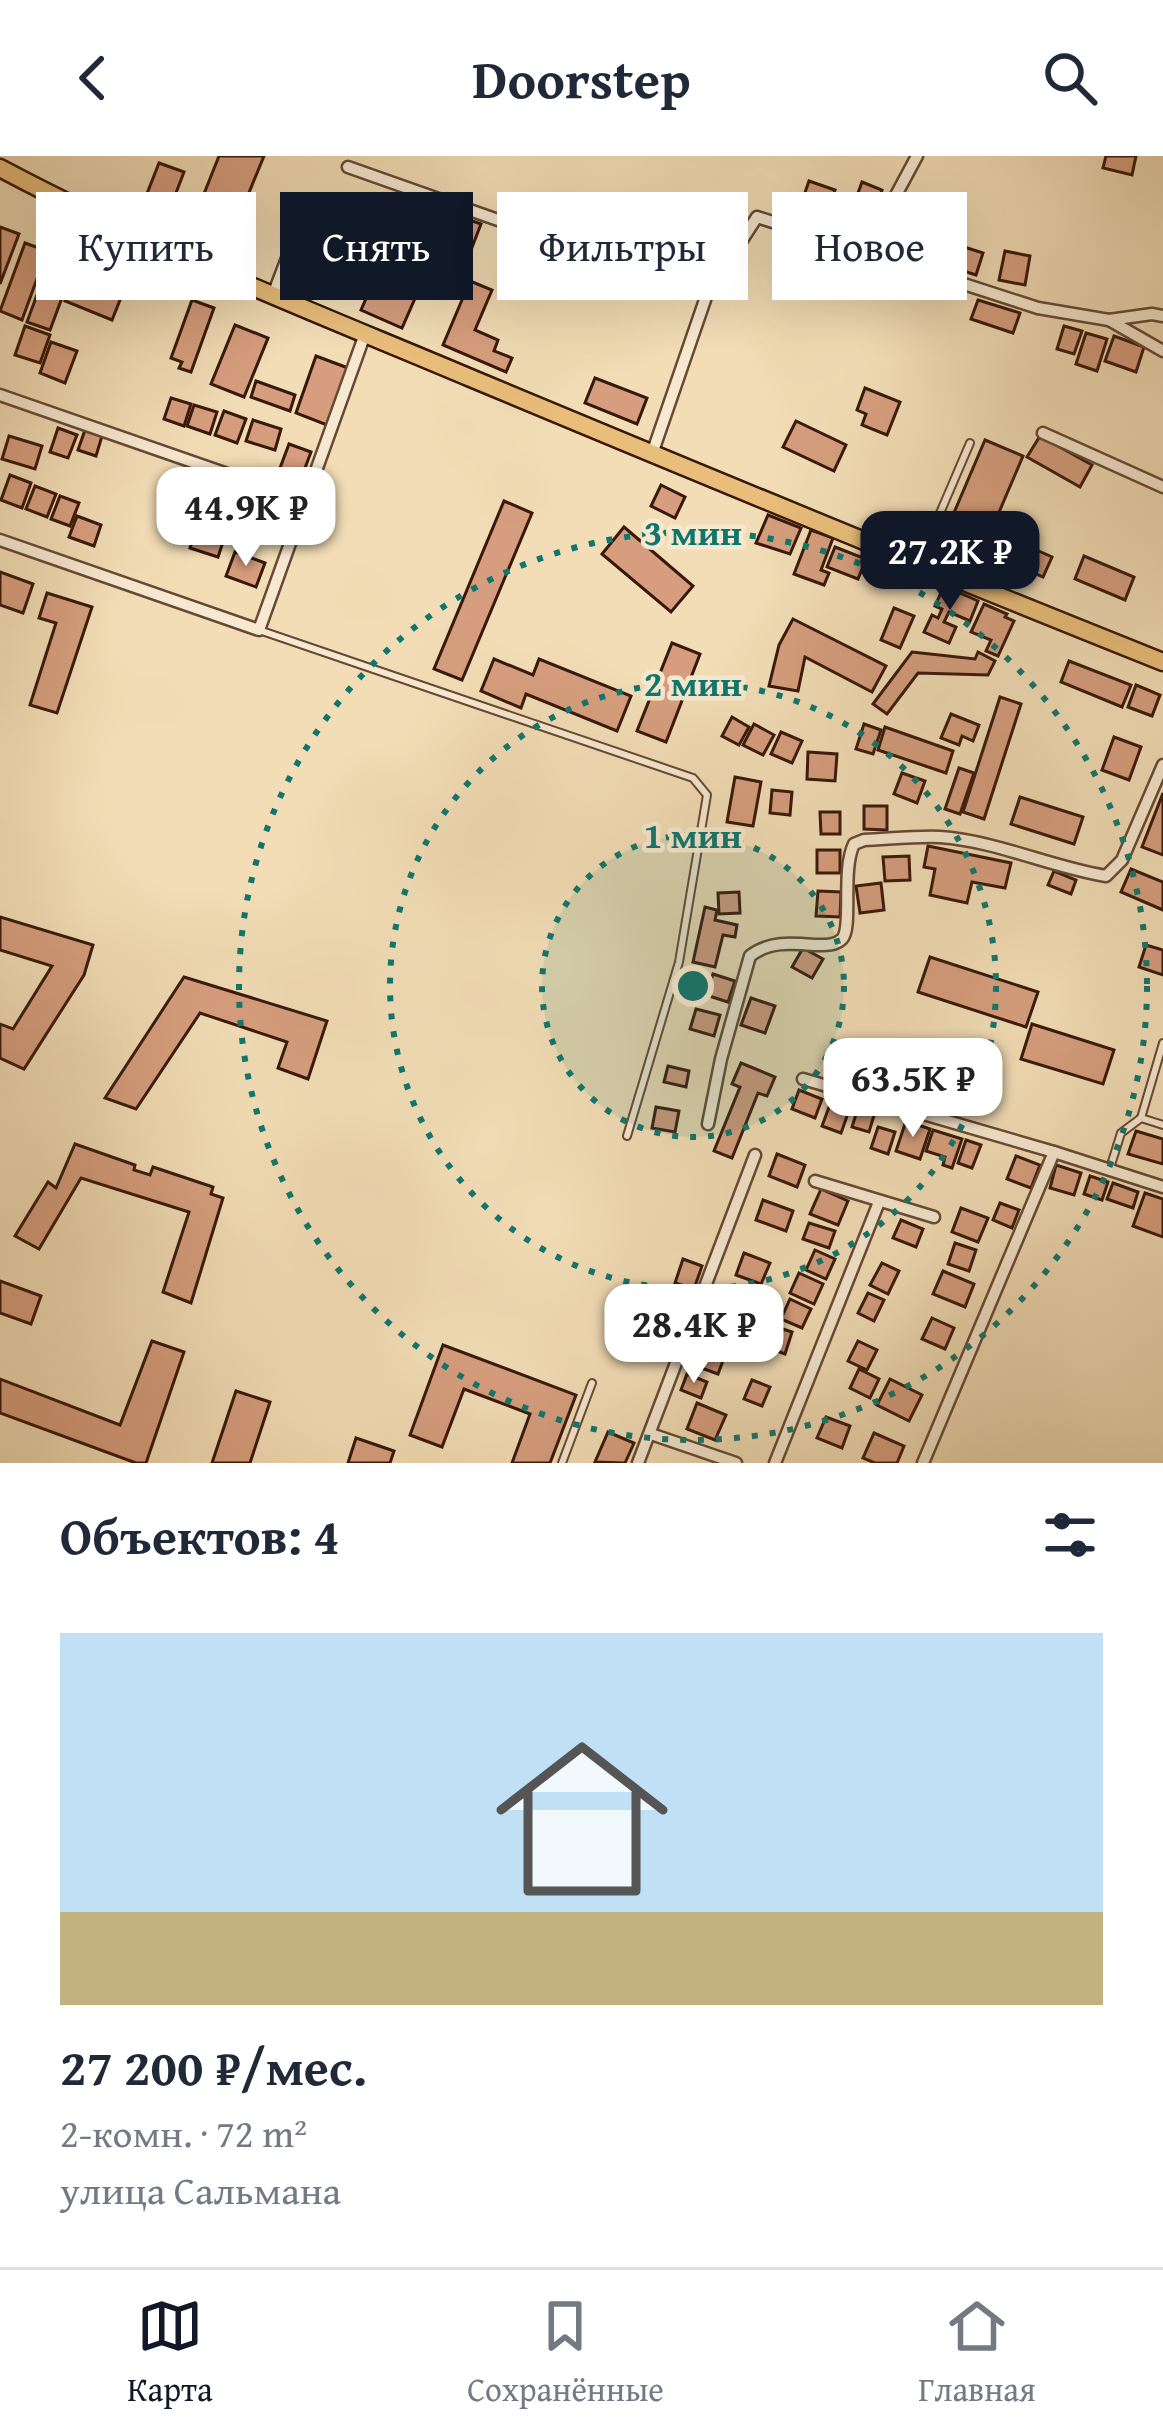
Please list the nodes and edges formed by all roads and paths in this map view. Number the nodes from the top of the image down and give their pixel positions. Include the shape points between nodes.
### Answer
1 (917, 156) edge
2 (348, 166) dead end
3 (0, 168) edge
4 (898, 192) edge
5 (497, 219) edge
6 (772, 222) edge
7 (748, 231) edge
8 (280, 277) edge
9 (967, 285) edge
10 (273, 295) junction
11 (704, 300) edge
12 (1163, 316) edge
13 (1109, 320) junction
14 (365, 334) junction
15 (1163, 351) edge
16 (0, 395) edge
17 (1042, 433) dead end
18 (970, 443) dead end
19 (652, 454) junction
20 (1163, 487) edge
21 (305, 501) junction
22 (0, 540) edge
23 (918, 565) junction
24 (259, 630) junction
25 (1163, 662) edge
26 (1163, 765) edge
27 (1163, 1043) edge
28 (803, 1079) dead end
29 (1141, 1118) junction
30 (708, 1124) dead end
31 (1163, 1125) edge
32 (627, 1136) dead end
33 (1054, 1152) junction
34 (755, 1155) dead end
35 (1108, 1171) junction
36 (814, 1181) dead end
37 (1163, 1187) edge
38 (879, 1202) junction
39 (934, 1217) dead end
40 (592, 1382) dead end
41 (650, 1434) junction
42 (562, 1463) edge
43 (638, 1463) edge
44 (736, 1463) edge
45 (777, 1463) edge
46 (923, 1463) edge

1 - 4 street
2 - 5 street
3 - 10 main road
6 - 7 street via 757,217
8 - 10 street
9 - 13 street
10 - 14 main road
11 - 19 street
12 - 13 street
13 - 15 street
14 - 19 main road
14 - 21 street
16 - 21 street
17 - 20 street
18 - 23 lane
19 - 23 main road
21 - 24 street
22 - 24 street
23 - 25 main road
24 - 32 lane via 693,778 706,795 679,962
26 - 30 street via 1122,860 1106,876 941,837 854,844 842,941 763,946 750,956
27 - 29 lane
28 - 33 street
29 - 31 lane
29 - 35 lane via 1121,1133
33 - 35 street
33 - 46 street
34 - 41 street
35 - 37 street
36 - 38 street
38 - 39 street
38 - 45 street
40 - 42 lane
41 - 43 street
41 - 44 street

